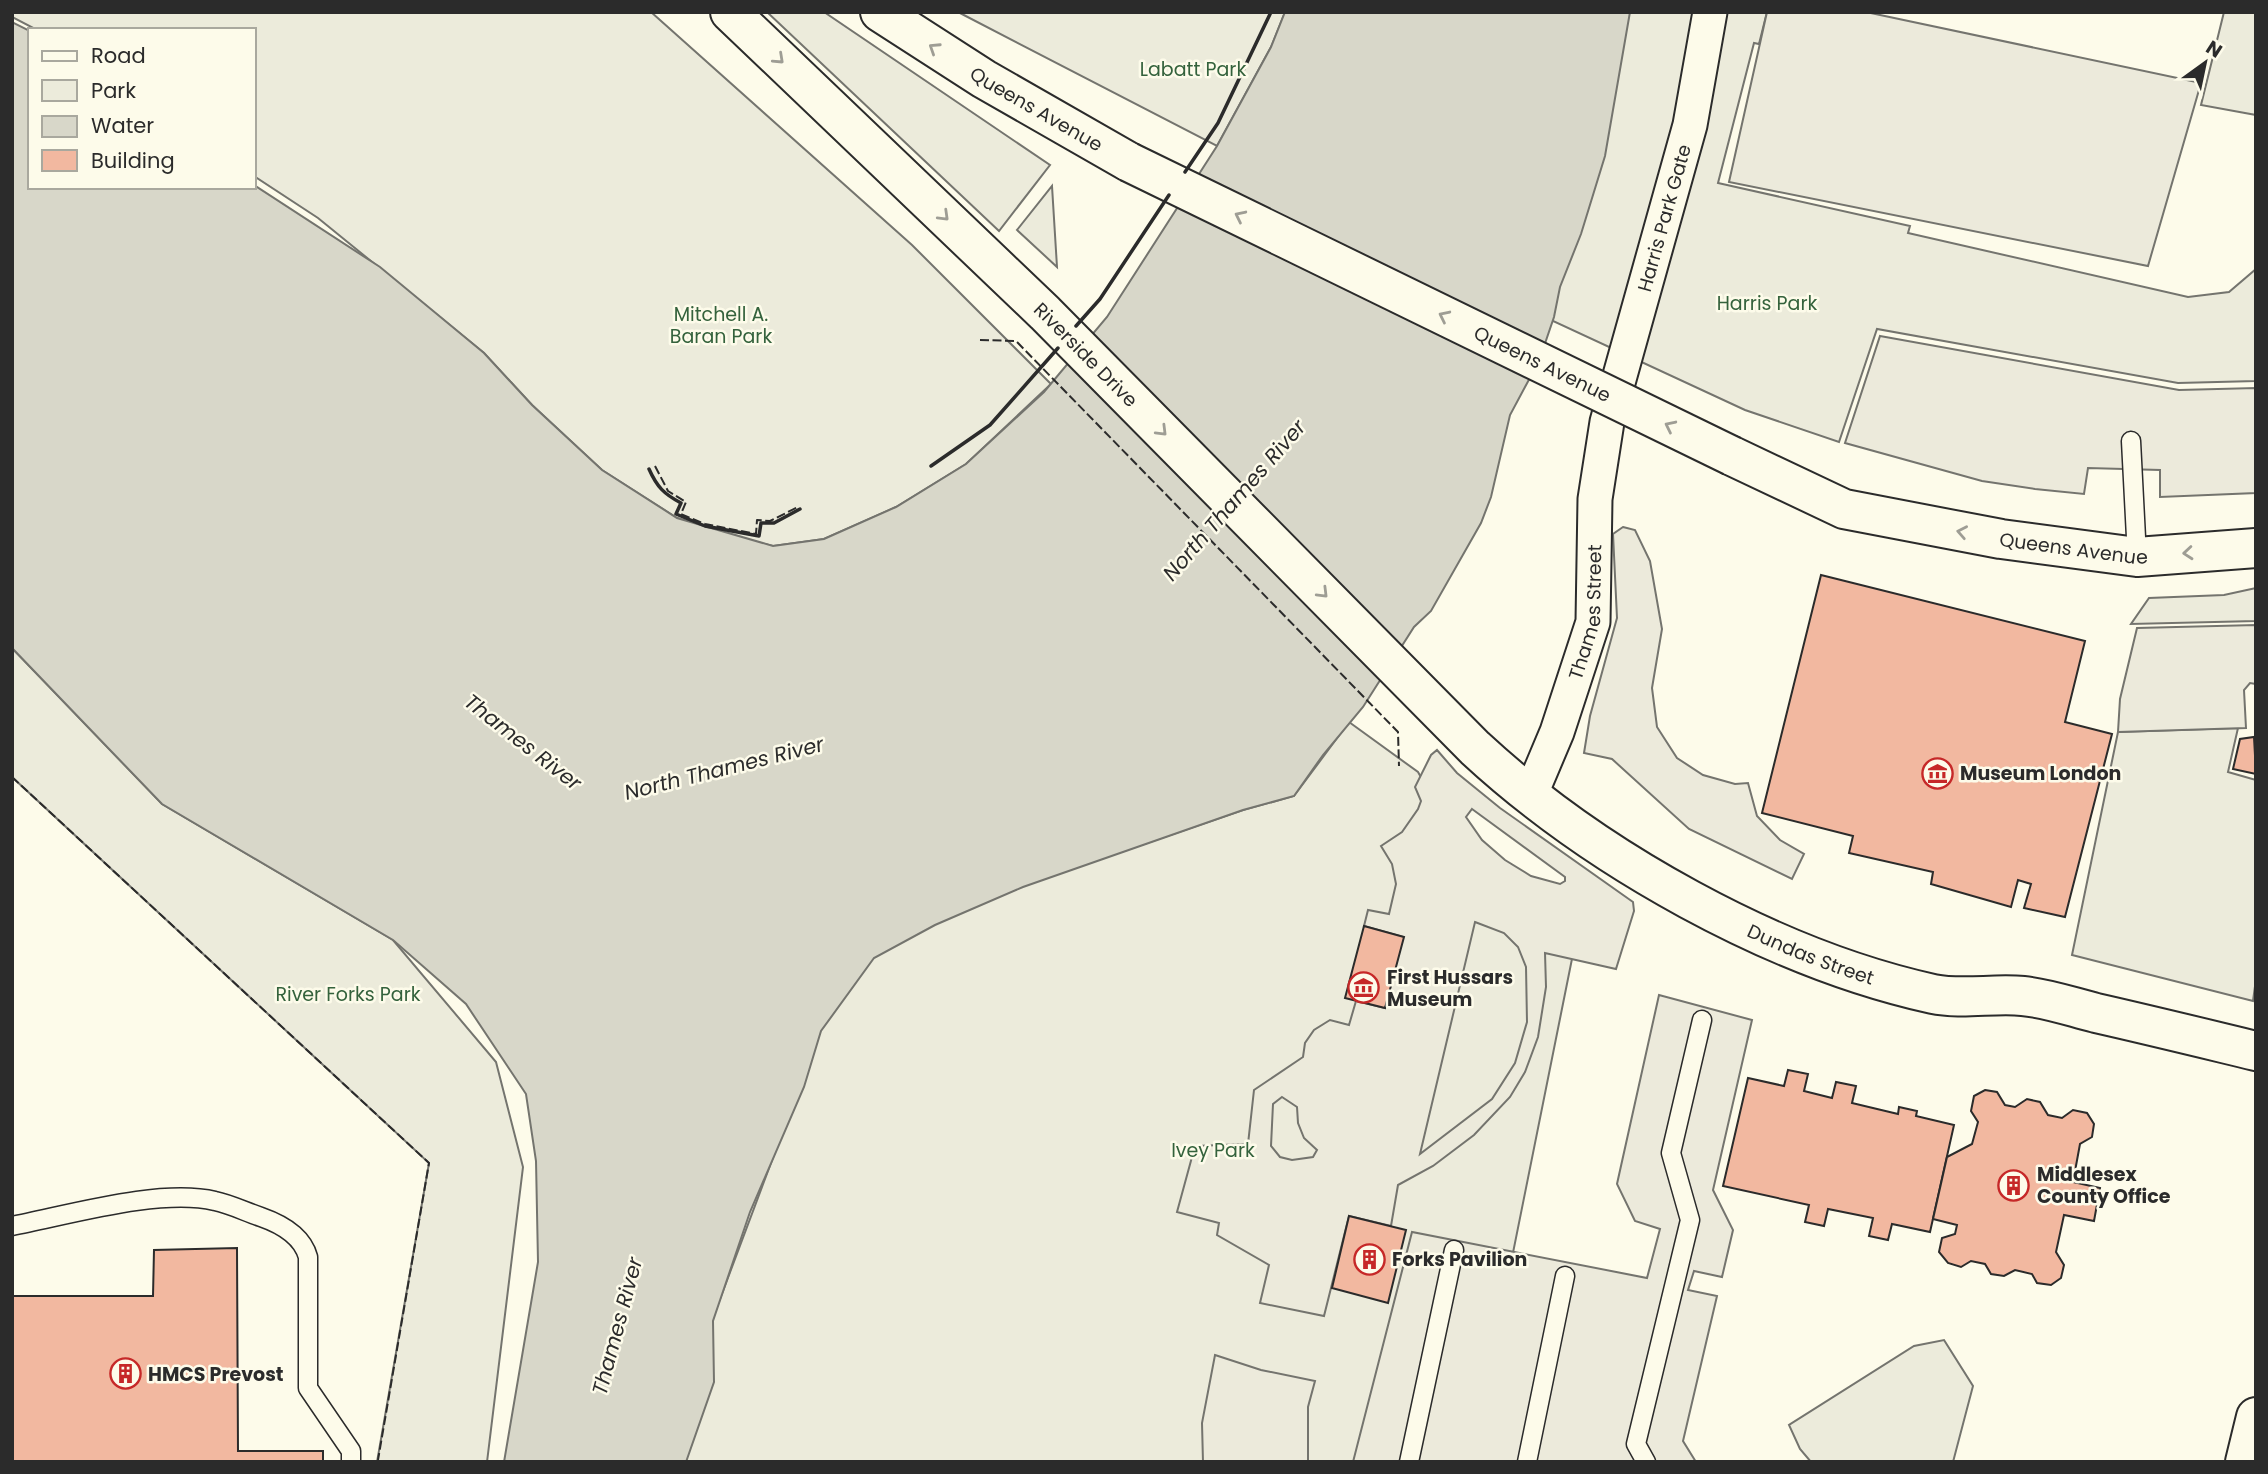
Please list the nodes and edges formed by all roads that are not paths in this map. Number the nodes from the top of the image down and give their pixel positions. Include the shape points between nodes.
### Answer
1 (730, 12) edge
2 (880, 12) edge
3 (1710, 12) edge
4 (1607, 422) joint
5 (2131, 441) dead end
6 (2256, 548) edge
7 (2137, 557) junction
8 (1433, 704) joint
9 (1530, 796) junction
10 (1702, 1020) dead end
11 (2256, 1051) edge
12 (12, 1226) edge
13 (1454, 1250) dead end
14 (1565, 1276) dead end
15 (2256, 1417) edge
16 (351, 1462) edge
17 (1409, 1462) edge
18 (1527, 1462) edge
19 (1646, 1462) edge
20 (2245, 1462) edge

1 -> 8 main road, Riverside Drive via 1045,313
7 -> 2 main road, Queens Avenue, bridge via 2001,539 1844,509 1129,162 984,79
3 - 4 street, Harris Park Gate via 1690,125
4 - 9 street, Thames Street via 1595,499 1593,622 1557,732
5 - 7 lane
6 -> 7 main road, Queens Avenue
8 - 9 main road, Dundas Street
9 - 11 main road, Dundas Street via 1659,881 1768,938 1833,964 1936,994 2025,996
10 - 19 lane via 1671,1153 1690,1220 1636,1444
12 - 16 lane via 186,1198 215,1201 290,1231 308,1257 308,1388 351,1451
13 - 17 lane
14 - 18 lane
15 - 20 main road

